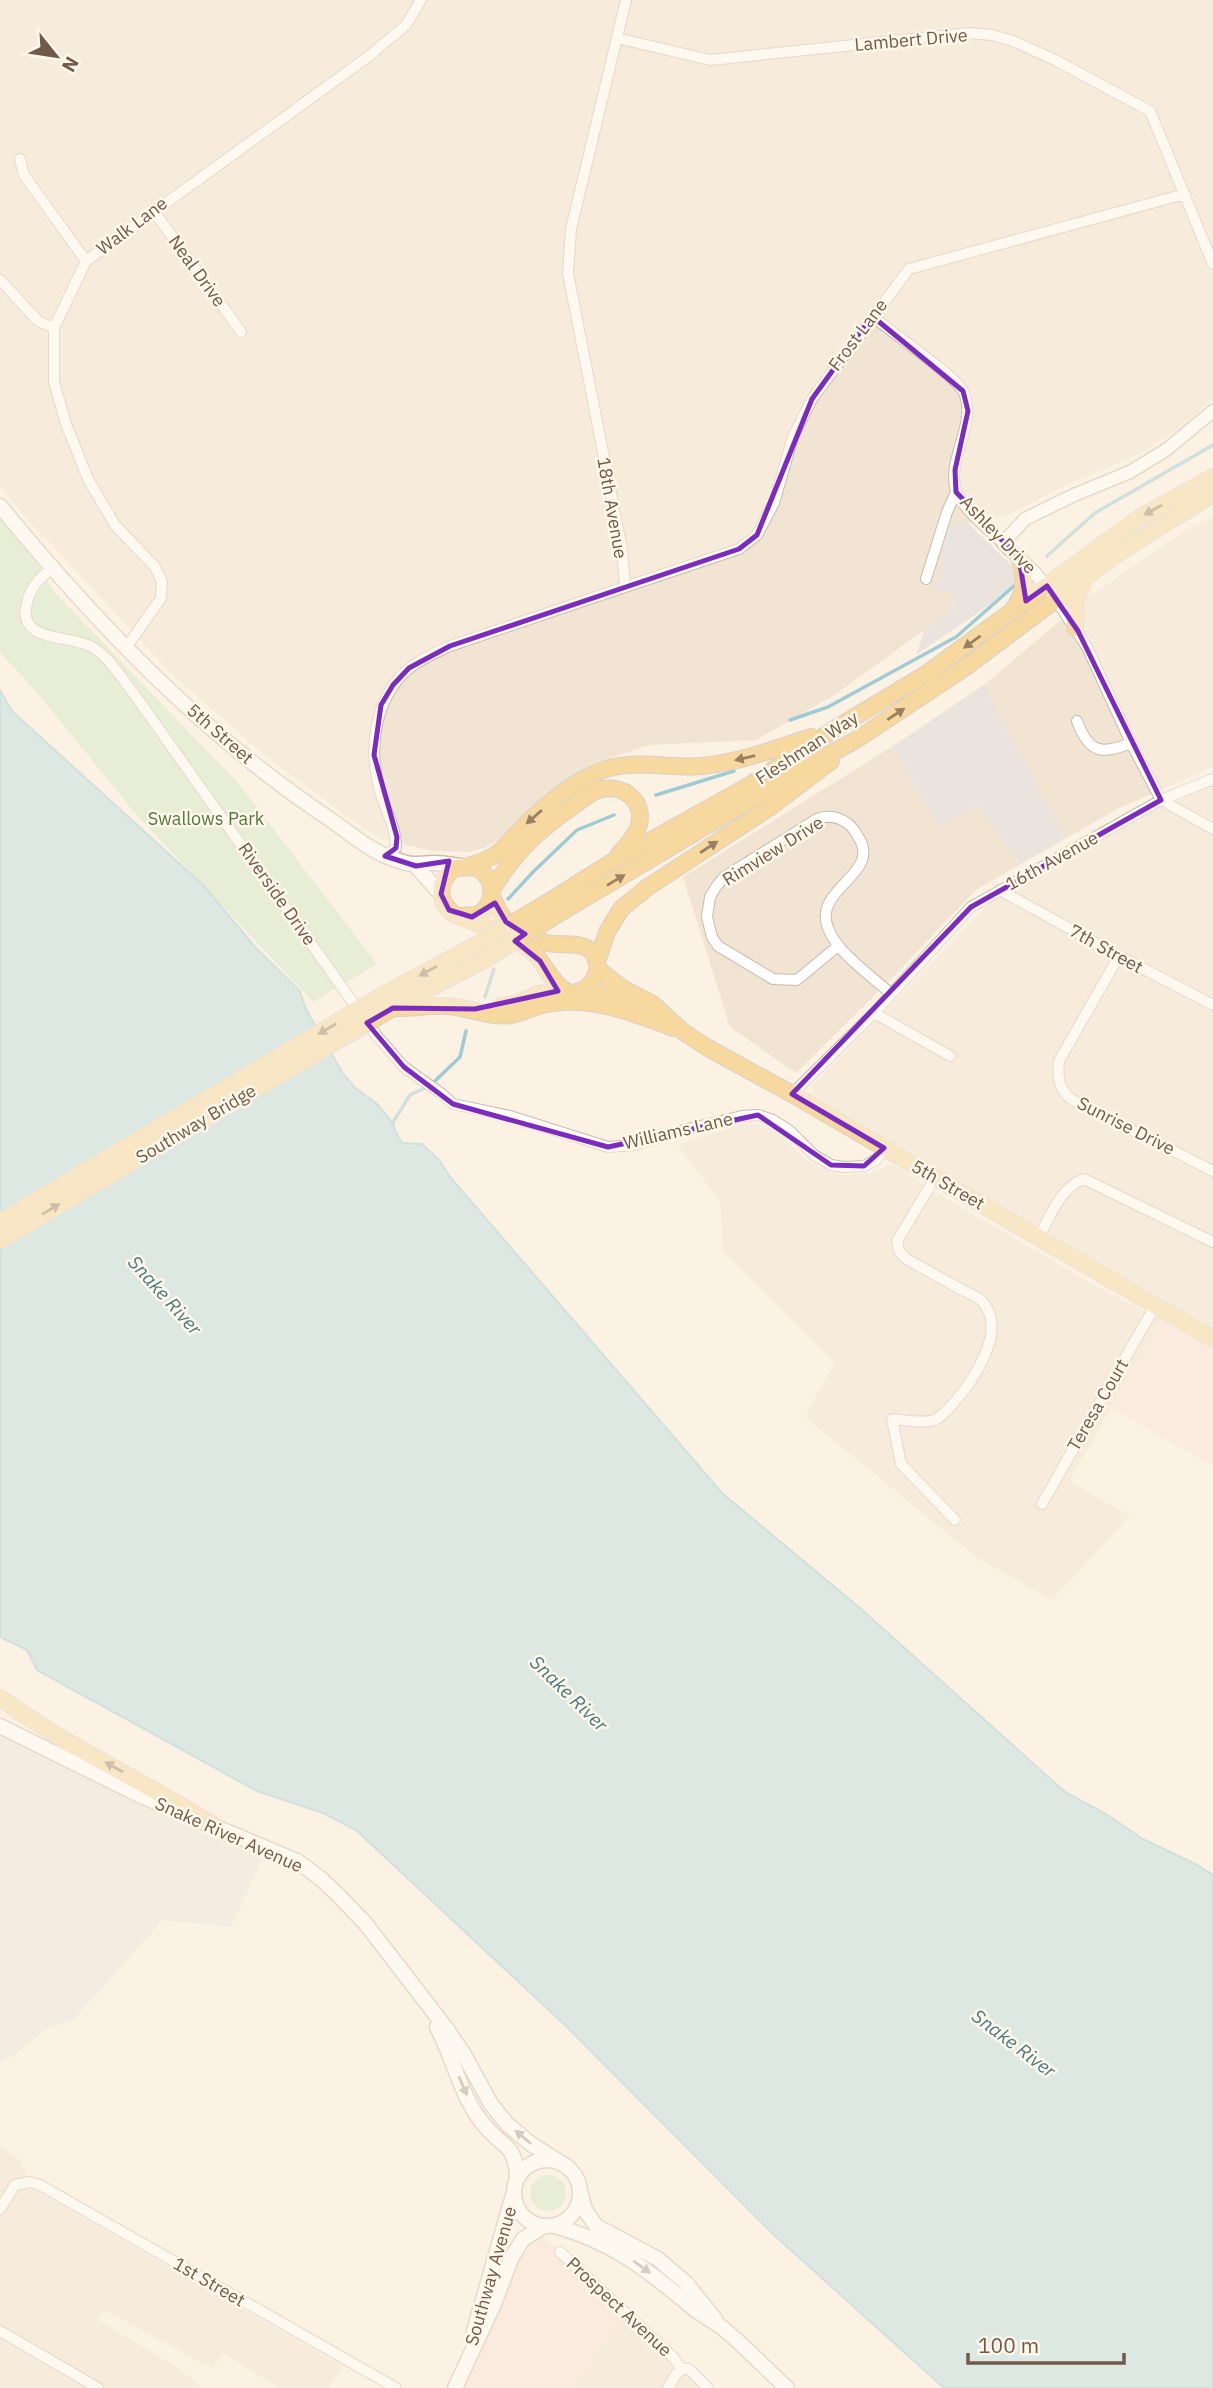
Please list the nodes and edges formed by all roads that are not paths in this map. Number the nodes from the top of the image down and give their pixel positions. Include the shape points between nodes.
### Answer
1 (421, 0) edge
2 (626, 0) edge
3 (617, 38) junction
4 (20, 159) dead end
5 (1185, 194) junction
6 (153, 210) junction
7 (86, 261) junction
8 (1213, 264) edge
9 (0, 280) edge
10 (872, 316) junction
11 (54, 328) junction
12 (241, 332) dead end
13 (1213, 411) edge
14 (1213, 477) edge
15 (956, 492) junction
16 (1213, 494) edge
17 (0, 506) edge
18 (1003, 542) junction
19 (1018, 558) junction
20 (51, 568) junction
21 (1086, 578) junction
22 (926, 579) dead end
23 (1046, 586) junction
24 (625, 587) junction
25 (1056, 600) junction
26 (1009, 614) junction
27 (1075, 628) junction
28 (126, 648) junction
29 (1077, 721) dead end
30 (833, 730) junction
31 (856, 740) junction
32 (1131, 743) junction
33 (1213, 779) edge
34 (1161, 800) junction
35 (1213, 830) edge
36 (385, 856) junction
37 (610, 863) junction
38 (416, 866) junction
39 (465, 866) junction
40 (1000, 890) junction
41 (492, 893) junction
42 (441, 894) junction
43 (555, 906) junction
44 (459, 916) junction
45 (838, 946) junction
46 (1119, 956) junction
47 (597, 965) junction
48 (573, 991) junction
49 (891, 993) junction
50 (389, 1001) junction
51 (1213, 1005) edge
52 (475, 1009) junction
53 (874, 1013) junction
54 (654, 1021) junction
55 (682, 1031) junction
56 (950, 1056) dead end
57 (792, 1094) junction
58 (453, 1104) joint
59 (884, 1148) junction
60 (1213, 1171) edge
61 (935, 1178) junction
62 (0, 1222) edge
63 (1038, 1238) junction
64 (0, 1240) edge
65 (1213, 1242) edge
66 (1155, 1306) junction
67 (1213, 1339) edge
68 (1042, 1504) dead end
69 (955, 1520) dead end
70 (0, 1698) edge
71 (0, 1726) edge
72 (215, 1826) junction
73 (419, 1995) junction
74 (561, 2163) junction
75 (515, 2186) junction
76 (580, 2194) junction
77 (0, 2209) edge
78 (549, 2226) junction
79 (560, 2252) dead end
80 (720, 2326) junction
81 (0, 2332) edge
82 (467, 2359) junction
83 (682, 2369) junction
84 (98, 2388) edge
85 (396, 2388) edge
86 (455, 2388) edge
87 (668, 2388) edge
88 (708, 2388) edge
89 (788, 2388) edge

1 - 6 street, Walk Lane via 406,25 369,56
2 - 3 street, 18th Avenue
3 - 5 street, Lambert Drive via 710,60 969,33 992,35 1055,60 1150,111
3 - 24 street, 18th Avenue via 571,229 568,273 622,550
4 - 7 street via 24,176
5 - 8 street, Lambert Drive
5 - 10 street, Frost Lane via 908,270
6 - 7 street, Walk Lane
6 - 12 street, Neal Drive
7 - 11 street, Walk Lane
9 - 11 street via 37,321
10 - 15 street, Ashley Drive via 963,390 968,411 955,470
10 - 24 street, Frost Lane via 812,399 793,437 774,503 757,535 739,549
11 - 28 street, Walk Lane via 54,382 88,479 116,525 155,567 162,582 161,598
13 - 18 street via 1167,450 1130,472 1025,519
14 -> 23 main road, Fleshman Way via 1139,518
15 - 18 street, Ashley Drive
15 - 22 street
16 - 21 main road, Fleshman Way via 1156,527
17 - 20 main road
18 - 19 street, Ashley Drive
19 - 23 street, Ashley Drive
19 - 26 main road via 1024,590
20 - 28 main road, 5th Street
20 - 58 street, Riverside Drive via 28,597 24,615 28,625 37,632 83,643 108,660 376,1035 404,1067
21 - 25 main road, Fleshman Way
21 - 27 main road via 1075,601
23 - 25 street, Ashley Drive
23 - 26 main road, Fleshman Way
24 - 36 street via 450,646 409,668 393,685 382,705 374,755 378,787 397,837 396,848
25 - 27 street
31 -> 25 main road, Fleshman Way
26 -> 30 main road, Fleshman Way via 926,674
27 - 32 street
28 - 36 main road, 5th Street via 267,775
29 - 32 street via 1092,747 1112,751
30 - 37 main road, Fleshman Way via 750,785
30 -> 39 main road via 732,762 700,766 634,763 606,769 552,802 502,851 487,861
43 -> 31 main road, Fleshman Way
47 -> 31 main road via 607,932 621,909 809,779
32 - 34 street
33 - 34 street, 16th Avenue
34 - 35 street
34 - 40 street, 16th Avenue
36 - 38 main road, 5th Street
37 - 41 main road via 631,841 641,815 637,802 613,788 596,791 521,847
37 - 43 main road, Fleshman Way
38 - 39 main road, 5th Street
38 - 42 main road
39 - 41 main road via 484,873
39 - 42 main road via 446,876
40 - 46 street, 7th Street
40 - 49 street, 16th Avenue via 971,907
41 - 44 main road via 478,915
41 - 47 main road, 5th Street via 513,927 550,944 580,945 591,951
42 - 44 main road via 449,910
43 -> 50 main road, Fleshman Way, bridge via 471,948
43 - 50 main road, Fleshman Way, bridge via 486,959
44 - 48 main road via 522,945 540,961 551,980
45 - 45 street, Rimview Drive via 797,979 774,979 718,946 707,917 710,897 724,877 817,819 835,817 851,826 866,853 828,905 827,927
45 - 49 street, Rimview Drive
46 - 51 street, 7th Street
46 - 60 street, Sunrise Drive via 1059,1061 1061,1088 1074,1101
47 - 48 main road via 594,980
47 - 55 main road, 5th Street via 622,988 653,1004
48 - 52 main road, 5th Street via 538,993 514,1004
48 - 54 main road, 5th Street via 622,998
49 - 53 street, 16th Avenue
50 - 52 main road via 411,1009
50 -> 62 main road, Southway Bridge, bridge
64 -> 50 main road, Southway Bridge, bridge
52 - 54 main road via 510,1016 544,1005 578,1004 606,1006
53 - 56 street
53 - 57 street, 16th Avenue
54 - 55 main road, 5th Street
55 - 57 main road, 5th Street
57 - 59 main road, 5th Street
58 - 59 street, Williams Lane via 510,1116 608,1147 758,1115 790,1131 831,1165 864,1166
59 - 61 main road, 5th Street
61 - 63 main road, 5th Street
61 - 69 street via 897,1241 899,1251 981,1300 991,1330 977,1373 946,1412 920,1422 892,1419 901,1464
63 - 65 street via 1064,1193 1084,1179
63 - 66 main road, 5th Street
66 - 67 main road, 5th Street
66 - 68 street, Teresa Court
72 -> 70 main road via 50,1732
71 - 72 main road, Snake River Avenue via 139,1795
72 - 73 main road, Snake River Avenue via 297,1861 320,1878 365,1923
74 -> 73 main road, Snake River Avenue via 507,2124 463,2053
73 -> 75 main road, Snake River Avenue via 475,2112 516,2161
74 - 75 main road via 535,2162 524,2169
74 - 76 main road via 578,2181
75 - 78 main road via 516,2206 523,2217
75 - 82 main road, Southway Avenue
76 - 78 main road via 573,2214 565,2222
76 - 80 main road via 596,2226 658,2259 703,2301
77 - 85 street, 1st Street via 21,2182 40,2185
78 -> 80 main road via 583,2234 621,2252
78 - 82 main road, Southway Avenue via 523,2239
79 - 83 street, Prospect Avenue
80 - 89 main road
81 - 84 street
82 - 86 main road, Southway Avenue
83 - 87 street
83 - 88 street, Prospect Avenue via 689,2369

